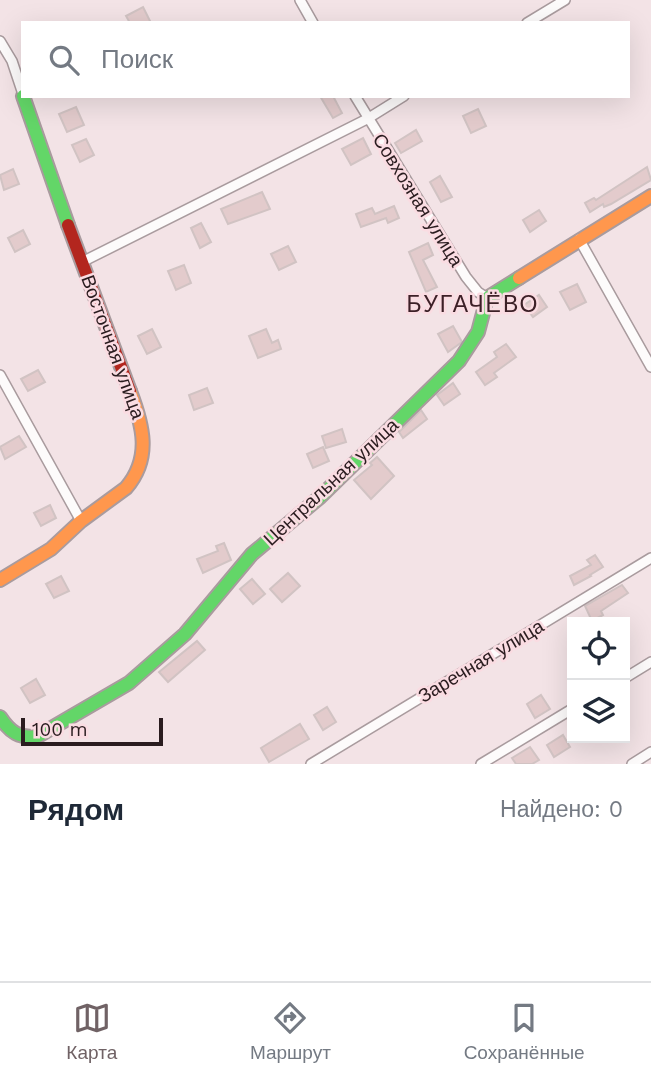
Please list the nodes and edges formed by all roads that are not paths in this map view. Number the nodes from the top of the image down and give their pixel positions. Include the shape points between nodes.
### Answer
1 (300, 0) edge
2 (565, 0) edge
3 (312, 21) edge
4 (530, 21) edge
5 (0, 41) edge
6 (2, 52) edge
7 (21, 89) edge
8 (24, 98) edge
9 (356, 98) edge
10 (401, 98) edge
11 (367, 118) junction
12 (651, 196) edge
13 (579, 239) junction
14 (82, 262) junction
15 (487, 298) junction
16 (651, 367) edge
17 (0, 375) edge
18 (81, 521) junction
19 (651, 558) edge
20 (0, 580) edge
21 (651, 662) edge
22 (630, 675) edge
23 (567, 712) edge
24 (0, 717) edge
25 (651, 752) edge
26 (311, 764) edge
27 (481, 764) edge
28 (632, 764) edge

1 - 3 street
2 - 4 street
5 - 6 street, Восточная улица
6 - 7 street, Восточная улица via 12,61
8 - 14 street, Восточная улица
9 - 11 street, Совхозная улица
10 - 11 street
11 - 14 street
11 - 15 street, Совхозная улица via 466,277
12 - 13 street
13 - 15 street
13 - 16 street
14 - 18 street, Восточная улица via 144,439 132,481
15 - 24 street, Центральная улица via 473,345 459,361 320,497 253,554 186,634 129,683 38,736 13,735
17 - 18 street
18 - 20 street, Восточная улица via 51,549
19 - 26 street, Заречная улица
21 - 22 street
23 - 27 street
25 - 28 street

